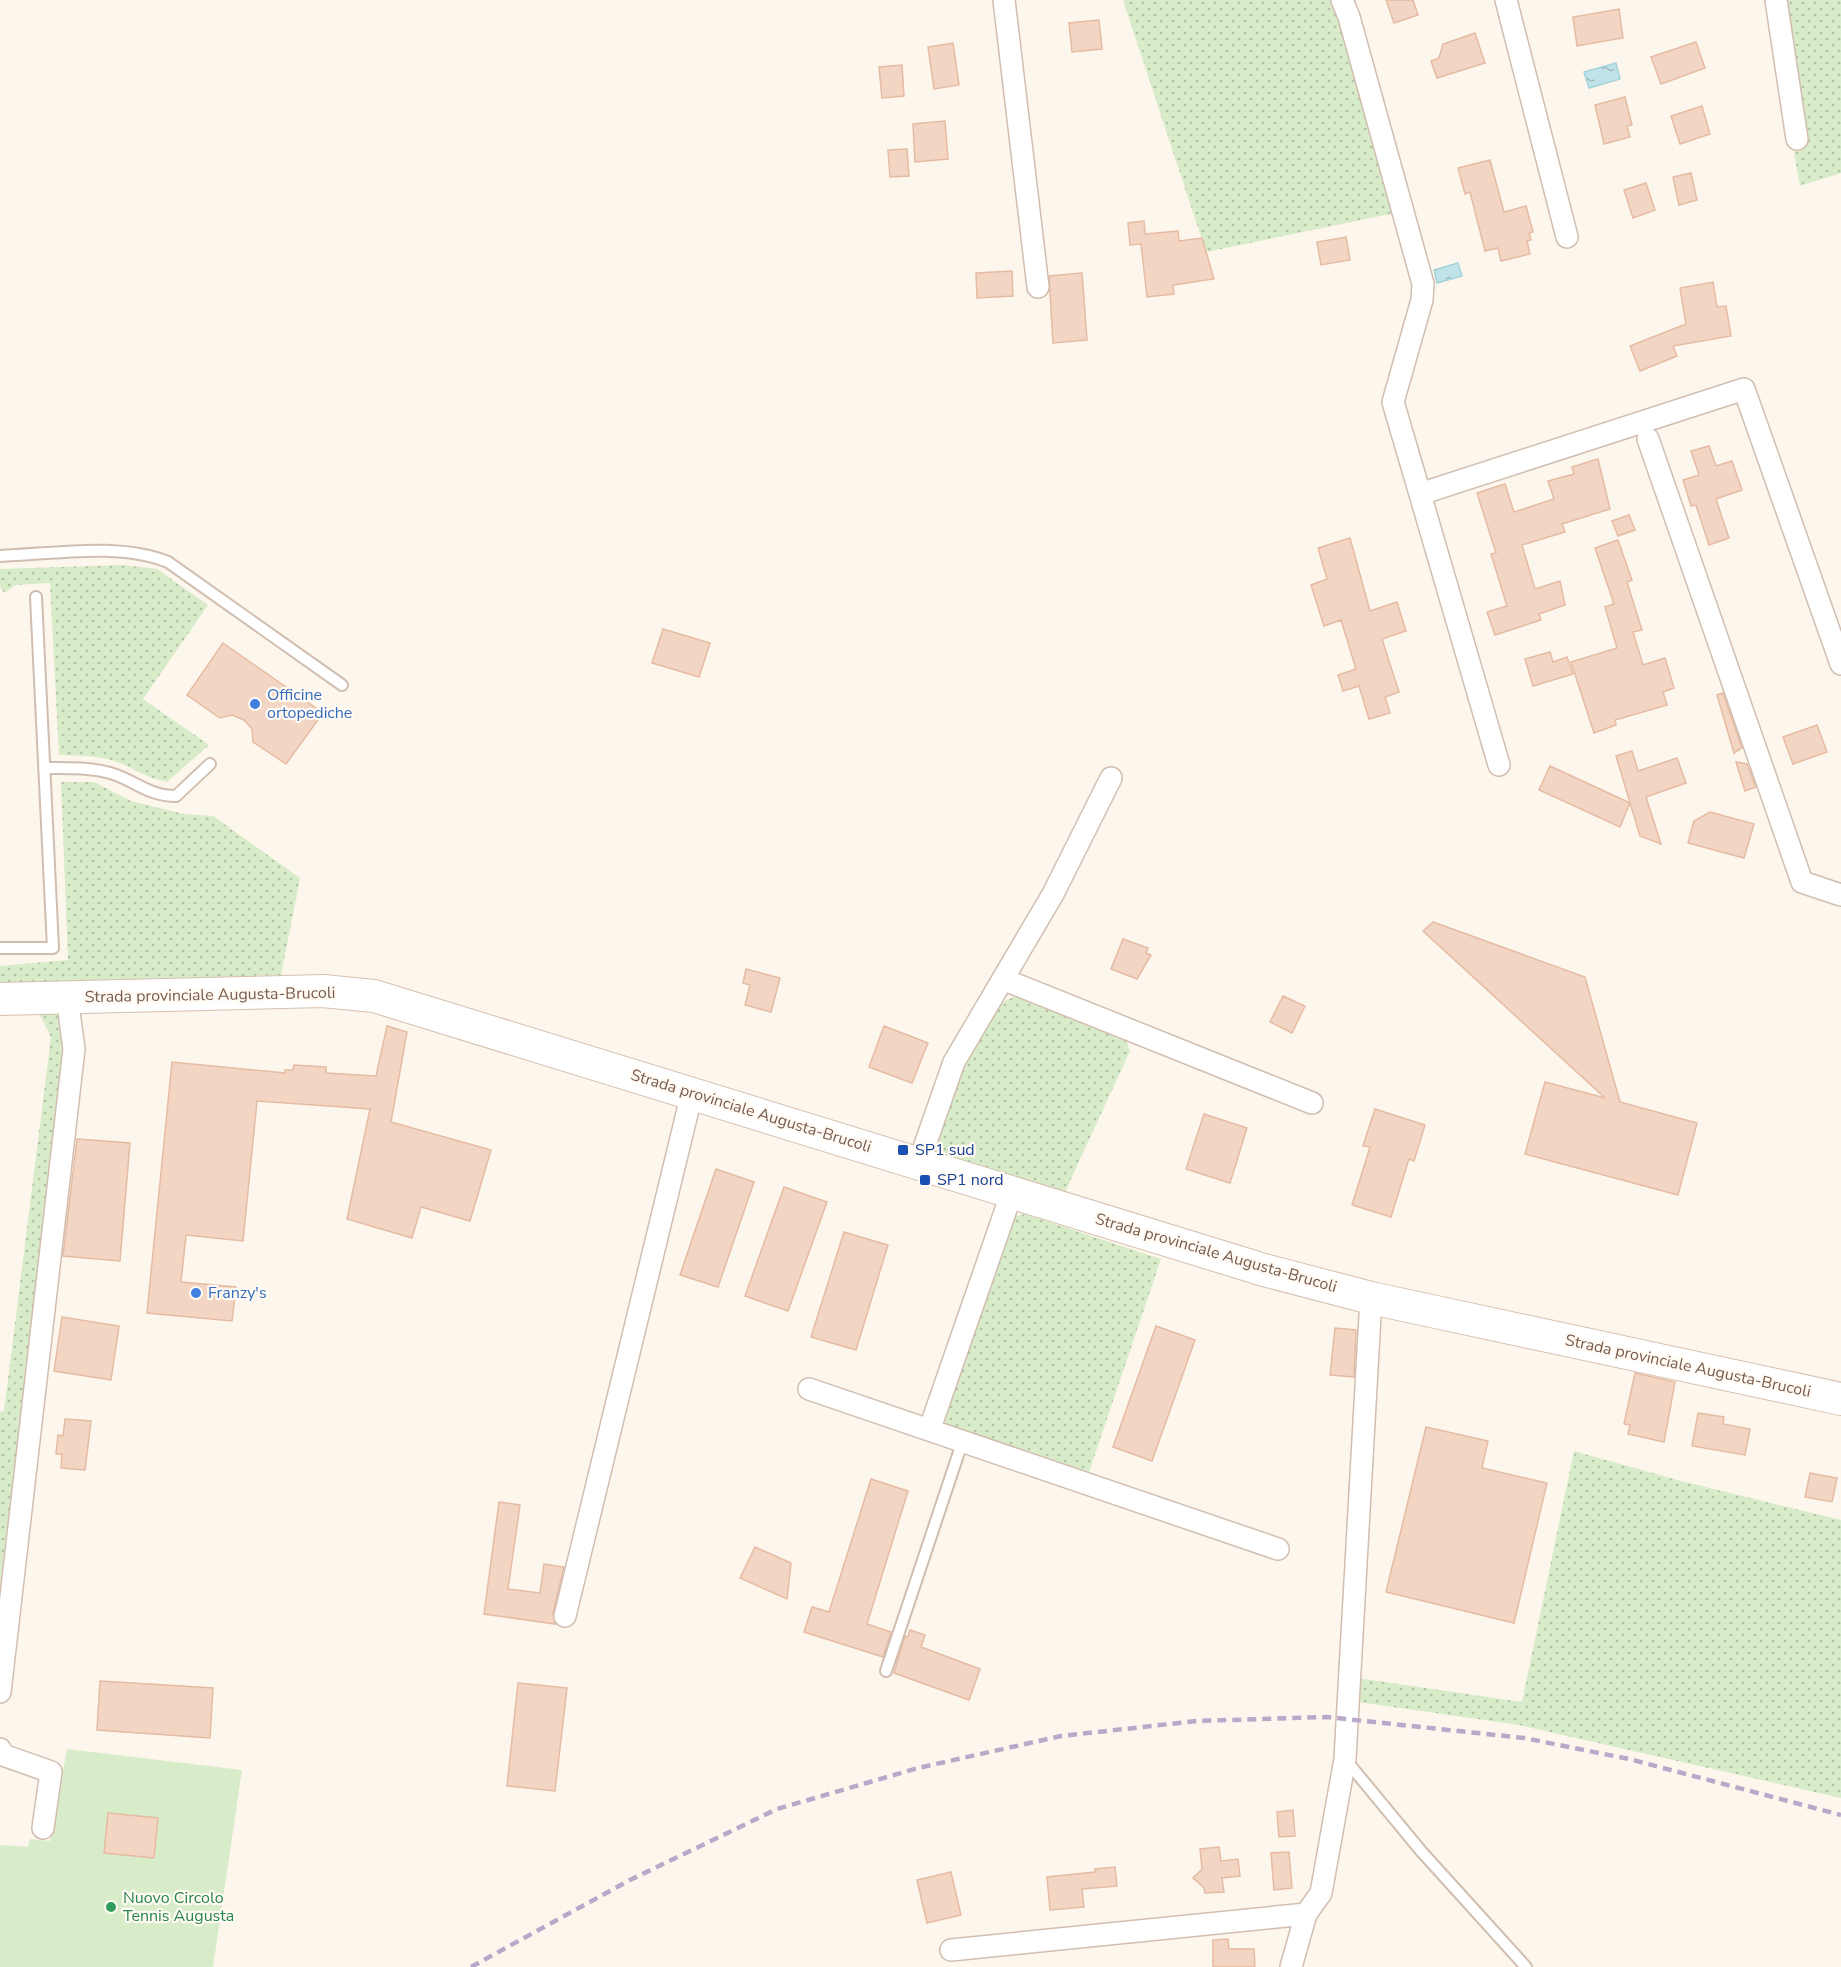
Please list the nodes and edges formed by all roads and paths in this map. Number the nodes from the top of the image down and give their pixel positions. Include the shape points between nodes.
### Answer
1 (1004, 0) edge
2 (1342, 0) edge
3 (1506, 0) edge
4 (1776, 0) edge
5 (1797, 139) dead end
6 (1567, 237) dead end
7 (1038, 287) dead end
8 (1648, 439) dead end
9 (1420, 494) junction
10 (0, 556) edge
11 (36, 597) dead end
12 (1841, 664) edge
13 (342, 685) dead end
14 (210, 764) dead end
15 (1499, 765) dead end
16 (44, 768) junction
17 (1111, 778) dead end
18 (1841, 895) edge
19 (0, 948) edge
20 (1005, 980) junction
21 (67, 997) junction
22 (0, 999) edge
23 (692, 1093) junction
24 (1312, 1103) dead end
25 (919, 1162) junction
26 (1012, 1192) junction
27 (1371, 1298) junction
28 (809, 1389) dead end
29 (1841, 1399) edge
30 (930, 1428) junction
31 (963, 1439) junction
32 (1278, 1549) dead end
33 (565, 1616) dead end
34 (886, 1671) dead end
35 (0, 1692) edge
36 (0, 1749) edge
37 (1345, 1759) junction
38 (43, 1828) dead end
39 (1306, 1914) junction
40 (951, 1950) dead end
41 (1291, 1967) edge
42 (1526, 1967) edge

1 - 7 street
2 - 9 street via 1423,284 1393,402
3 - 6 street
4 - 5 street
8 - 18 street via 1802,882
9 - 12 street via 1744,389
9 - 15 street
10 - 13 lane via 132,551 154,556
11 - 16 lane
14 - 16 lane via 176,796 160,796 93,769
16 - 19 lane via 53,948
17 - 20 street
20 - 24 street
20 - 25 street via 954,1062
21 - 22 main road, Strada provinciale Augusta-Brucoli
21 - 23 main road, Strada provinciale Augusta-Brucoli via 323,991 374,996
21 - 35 street via 74,1049
23 - 25 main road, Strada provinciale Augusta-Brucoli
23 - 33 street
25 - 26 main road, Strada provinciale Augusta-Brucoli
26 - 27 main road, Strada provinciale Augusta-Brucoli via 1264,1270
26 - 30 street
27 - 29 main road, Strada provinciale Augusta-Brucoli
27 - 37 street
28 - 30 street
30 - 31 street
31 - 32 street
31 - 34 lane
36 - 38 street via 3,1755 51,1772
37 - 39 street via 1321,1893
37 - 42 lane
39 - 40 street
39 - 41 street

